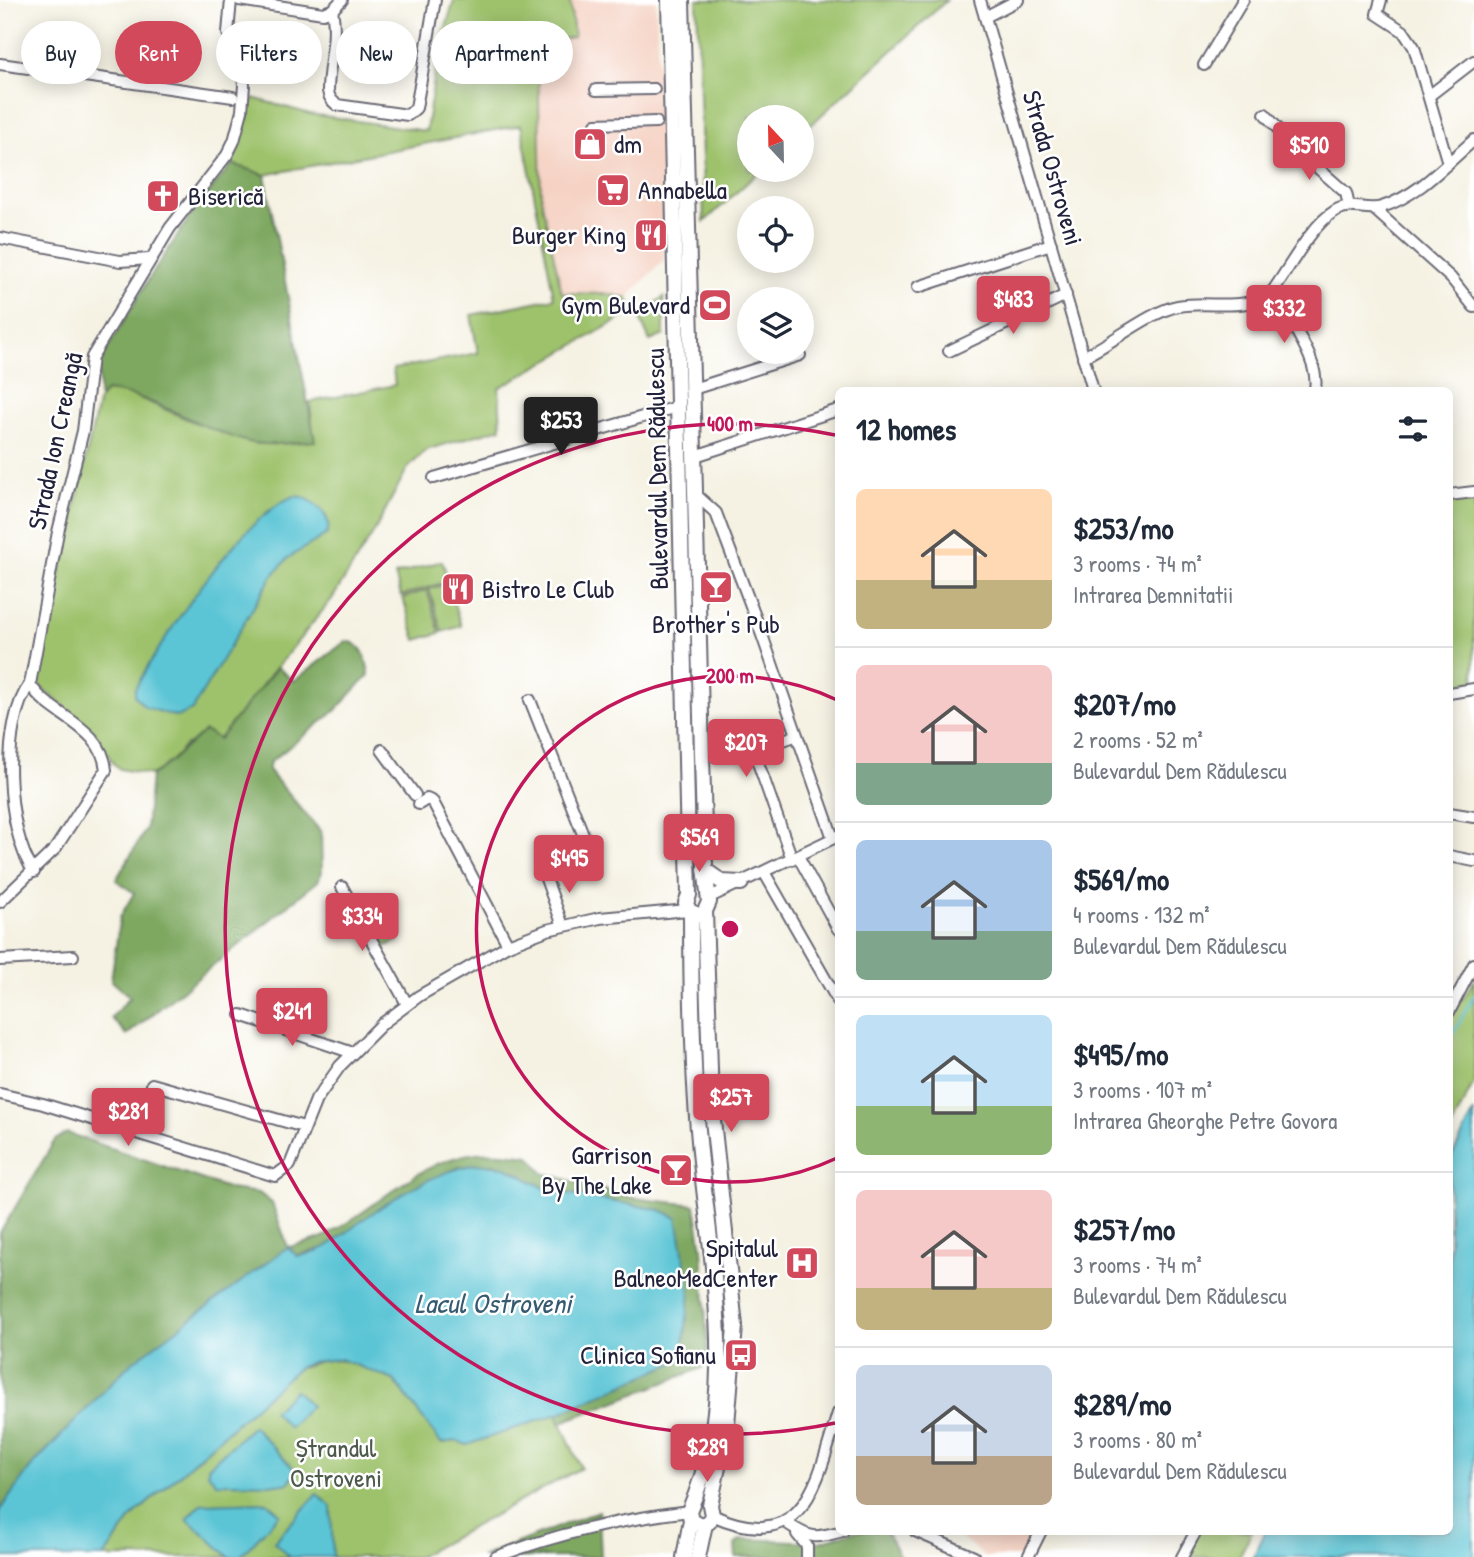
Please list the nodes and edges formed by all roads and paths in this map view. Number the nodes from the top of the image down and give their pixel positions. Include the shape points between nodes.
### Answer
1 (231, 0) edge
2 (239, 0) edge
3 (342, 0) edge
4 (435, 0) edge
5 (669, 0) edge
6 (682, 0) edge
7 (980, 0) edge
8 (1018, 0) edge
9 (1243, 0) edge
10 (1381, 0) edge
11 (297, 4) edge
12 (332, 10) junction
13 (985, 17) junction
14 (1474, 61) edge
15 (0, 64) edge
16 (1204, 65) dead end
17 (654, 89) dead end
18 (596, 90) dead end
19 (1430, 95) junction
20 (233, 97) dead end
21 (1265, 114) dead end
22 (656, 122) dead end
23 (596, 124) dead end
24 (1474, 140) edge
25 (1448, 163) junction
26 (1349, 206) junction
27 (1374, 209) junction
28 (0, 238) edge
29 (1051, 244) junction
30 (682, 254) junction
31 (150, 259) junction
32 (918, 287) dead end
33 (1272, 292) junction
34 (1066, 295) junction
35 (1474, 307) edge
36 (949, 351) dead end
37 (1083, 357) junction
38 (772, 364) edge
39 (1092, 387) edge
40 (1315, 387) edge
41 (693, 389) junction
42 (680, 406) junction
43 (835, 411) edge
44 (695, 456) junction
45 (434, 478) dead end
46 (1474, 492) edge
47 (696, 495) junction
48 (1453, 495) edge
49 (30, 684) junction
50 (1474, 689) edge
51 (1453, 692) edge
52 (530, 701) dead end
53 (795, 736) junction
54 (382, 750) dead end
55 (1453, 814) edge
56 (1474, 817) edge
57 (835, 835) edge
58 (835, 837) edge
59 (795, 857) junction
60 (1453, 857) edge
61 (1474, 861) edge
62 (705, 870) junction
63 (34, 872) junction
64 (764, 872) junction
65 (741, 883) junction
66 (342, 887) dead end
67 (0, 902) edge
68 (696, 903) junction
69 (835, 924) edge
70 (563, 926) junction
71 (508, 946) junction
72 (73, 957) dead end
73 (0, 960) edge
74 (1474, 964) edge
75 (835, 996) edge
76 (407, 1004) junction
77 (1453, 1004) edge
78 (241, 1015) dead end
79 (353, 1052) junction
80 (152, 1084) dead end
81 (0, 1094) edge
82 (304, 1127) junction
83 (835, 1422) edge
84 (700, 1515) junction
85 (788, 1524) junction
86 (835, 1533) edge
87 (924, 1535) edge
88 (1039, 1535) edge
89 (1194, 1535) edge
90 (496, 1557) edge
91 (684, 1557) edge
92 (698, 1557) edge
93 (807, 1557) edge
94 (974, 1557) edge
95 (1028, 1557) edge
96 (1182, 1557) edge

1 - 31 street, Strada Ion Creangă via 228,33 241,61 244,85 234,141
2 - 11 street
3 - 12 street
4 - 12 street via 412,114 337,105 330,97 336,34
5 - 30 main road, Bulevardul Dem Rădulescu
6 - 30 main road, Bulevardul Dem Rădulescu
7 - 13 street, Strada Ostroveni
8 - 13 street
9 - 16 street
10 - 19 street via 1377,13 1408,36
11 - 12 street via 319,13
13 - 29 street, Strada Ostroveni
14 - 19 street
15 - 20 street
17 - 18 street
19 - 25 street
21 - 26 street via 1346,193
22 - 23 street
24 - 25 street
25 - 27 street via 1423,186
26 - 27 street
26 - 33 street via 1325,218
27 - 35 street via 1451,278
28 - 31 street via 110,260
29 - 32 street
29 - 34 street, Strada Ostroveni
30 - 41 main road, Bulevardul Dem Rădulescu
30 - 42 main road, Bulevardul Dem Rădulescu
31 - 49 street, Strada Ion Creangă via 104,335 89,370 83,431 58,531
33 - 37 street via 1245,304 1170,309
33 - 40 street via 1312,366
34 - 36 street
34 - 37 street, Strada Ostroveni
37 - 39 street, Strada Ostroveni
38 - 41 street
41 - 44 main road, Bulevardul Dem Rădulescu
42 - 45 street
42 - 68 main road, Bulevardul Dem Rădulescu
43 - 44 street
44 - 47 main road, Bulevardul Dem Rădulescu
46 - 48 street
47 - 53 street via 716,513
47 - 62 main road, Bulevardul Dem Rădulescu
49 - 63 street, Strada Ion Creangă via 17,707 11,780 23,852
49 - 63 street via 40,697 86,731 100,750 106,770 67,833
50 - 51 street
52 - 70 street via 592,857 545,876
53 - 57 street
53 - 59 street via 760,748 755,757
54 - 71 street via 417,799 433,802
55 - 56 street
58 - 59 street
59 - 64 street
59 - 69 street
60 - 61 street
62 - 65 main road via 722,882
62 - 68 main road, Bulevardul Dem Rădulescu
63 - 67 street
64 - 65 street
64 - 75 street
65 - 68 street
66 - 76 street
68 - 70 street
68 - 84 main road, Bulevardul Dem Rădulescu via 694,1064 720,1346
70 - 71 street
71 - 76 street
72 - 73 street
74 - 77 street
76 - 79 street
78 - 79 street
79 - 82 street via 326,1084
80 - 82 street
81 - 82 street via 270,1176 286,1171
83 - 85 street via 808,1503
84 - 85 street via 747,1530
84 - 90 street via 625,1519 547,1538
84 - 91 main road, Bulevardul Dem Rădulescu
84 - 92 main road, Bulevardul Dem Rădulescu
85 - 86 street via 815,1538
85 - 93 street via 804,1540
87 - 94 street
88 - 95 street
89 - 96 street

